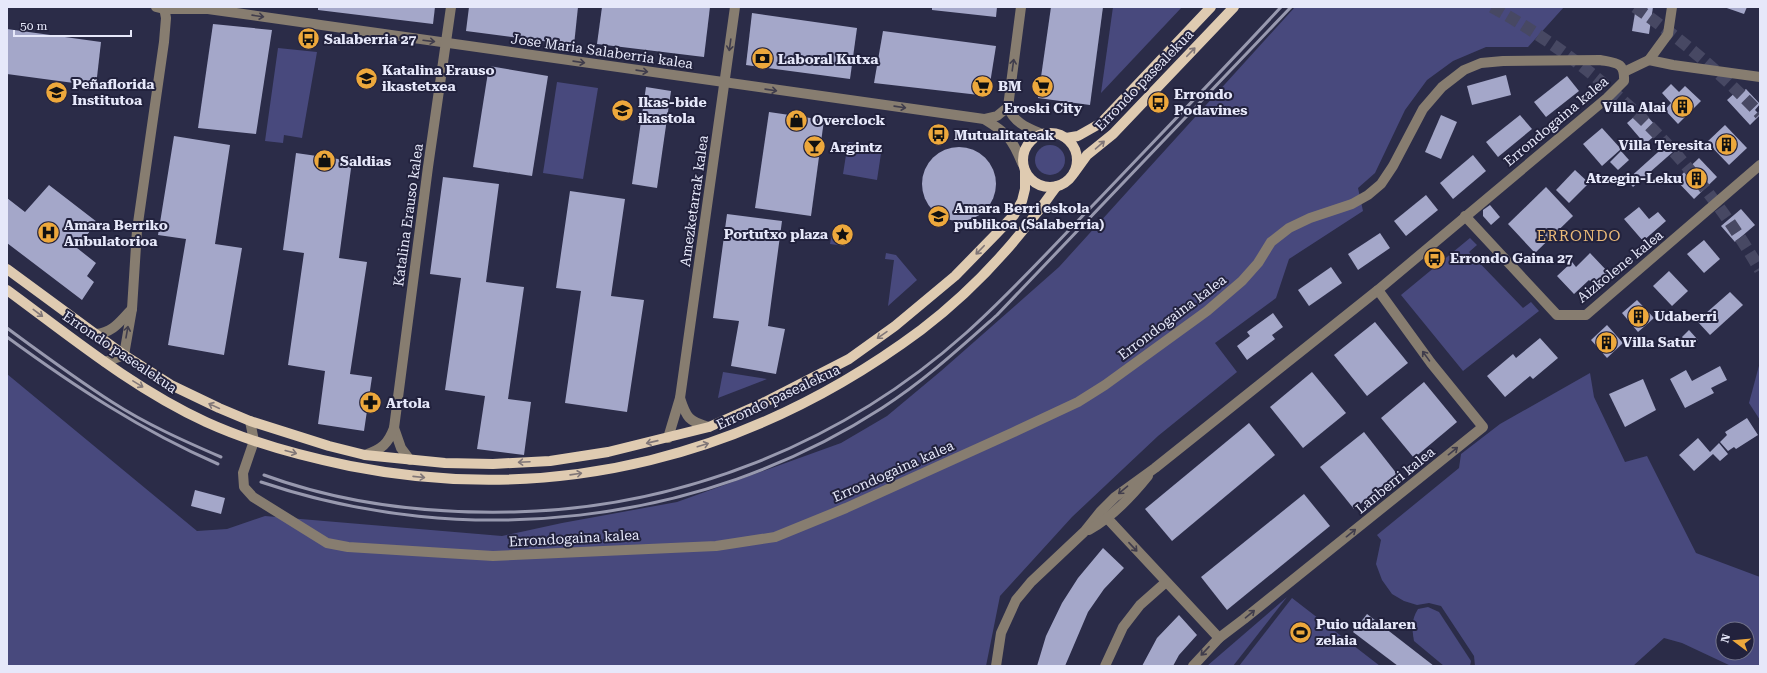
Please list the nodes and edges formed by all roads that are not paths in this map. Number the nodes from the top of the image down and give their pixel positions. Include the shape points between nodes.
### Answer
1 (451, 7) edge
2 (735, 7) edge
3 (1021, 7) edge
4 (1211, 7) edge
5 (1234, 7) edge
6 (1672, 7) edge
7 (161, 8) edge
8 (446, 43) junction
9 (1649, 60) junction
10 (1624, 72) junction
11 (1760, 77) edge
12 (725, 83) junction
13 (1008, 107) junction
14 (984, 119) junction
15 (1042, 134) junction
16 (1066, 138) junction
17 (1760, 165) edge
18 (1024, 167) junction
19 (1074, 173) junction
20 (1057, 186) junction
21 (1465, 216) junction
22 (7, 269) edge
23 (7, 290) edge
24 (1378, 290) junction
25 (132, 309) junction
26 (96, 334) junction
27 (124, 355) junction
28 (106, 362) junction
29 (680, 398) junction
30 (250, 421) junction
31 (709, 427) junction
32 (394, 428) junction
33 (668, 438) junction
34 (254, 441) junction
35 (365, 455) junction
36 (410, 460) junction
37 (1155, 468) junction
38 (1106, 518) junction
39 (1084, 532) junction
40 (1166, 582) junction
41 (1219, 638) junction
42 (996, 666) edge
43 (1105, 666) edge
44 (1193, 666) edge

1 - 8 street, Katalina Erauso kalea
2 -> 12 street, Amezketarrak kalea
13 -> 3 street
4 - 16 main road, Errondo pasealekua via 1101,123 1078,136
19 -> 5 main road, Errondo pasealekua via 1088,155 1113,134
6 - 9 street via 1668,34
7 -> 8 street, Jose Maria Salaberria kalea via 208,9
7 - 25 street via 166,18 164,42 137,230
8 -> 12 street, Jose Maria Salaberria kalea
8 - 32 street, Katalina Erauso kalea
9 - 10 street
9 - 11 street
10 - 21 street, Errondogaina kalea via 1624,81 1615,90
10 - 34 street, Errondogaina kalea via 1616,63 1600,60 1481,62 1464,70 1442,86 1422,109 1381,184 1352,204 1288,228 1271,242 1258,263 1242,281 1206,311 1105,385 1078,402 1014,432 846,508 775,537 716,546 493,556 348,547 327,543 253,497 244,487 243,473
12 -> 14 street, Jose Maria Salaberria kalea
12 - 29 street, Amezketarrak kalea
13 - 14 street via 997,116
13 - 15 street via 1019,123
14 - 18 street, Jose Maria Salaberria kalea via 1004,131 1016,148
15 - 16 main road via 1055,133
15 - 18 main road via 1029,142 1025,148
16 - 19 main road via 1073,145 1076,154 1077,164
17 - 21 street, Aizkolene kalea via 1586,315 1557,315
18 - 20 main road via 1030,179 1038,184 1047,187
18 -> 31 main road, Errondo pasealekua via 1025,189 1014,215 955,276 895,326 849,359 805,383
19 - 20 main road
34 -> 20 main road, Errondo pasealekua via 324,461 391,474 491,481 544,478 611,469 669,456 723,439 790,410 848,379 922,329 966,291 1010,246
21 - 24 street, Errondogaina kalea
22 - 26 main road, Errondo pasealekua
23 -> 28 main road, Errondo pasealekua
24 - 37 street, Errondogaina kalea
41 -> 24 street, Lanberri kalea via 1483,427 1431,363
25 - 26 street via 114,328 106,333
27 -> 25 street
26 - 27 main road, Errondo pasealekua
27 - 28 street
30 -> 27 main road, Errondo pasealekua via 171,385
28 -> 34 main road, Errondo pasealekua via 175,407
29 - 31 street, Amezketarrak kalea via 688,418
29 - 33 street, Amezketarrak kalea
30 - 34 street
30 - 35 main road, Errondo pasealekua
31 - 33 main road, Errondo pasealekua
32 - 35 street, Katalina Erauso kalea via 380,450
32 - 36 street, Katalina Erauso kalea via 401,448
33 -> 36 main road, Errondo pasealekua via 608,452 550,461 493,464
35 - 36 main road, Errondo pasealekua
37 - 38 street, Errondogaina kalea via 1136,491
37 -> 39 street, Errondogaina kalea via 1115,497
38 - 39 street, Errondogaina kalea
38 -> 40 street
39 - 42 street, Errondogaina kalea via 1031,582 1016,600 1002,633
40 - 41 street
40 - 43 street via 1140,605 1123,627
41 -> 44 street, Lanberri kalea

